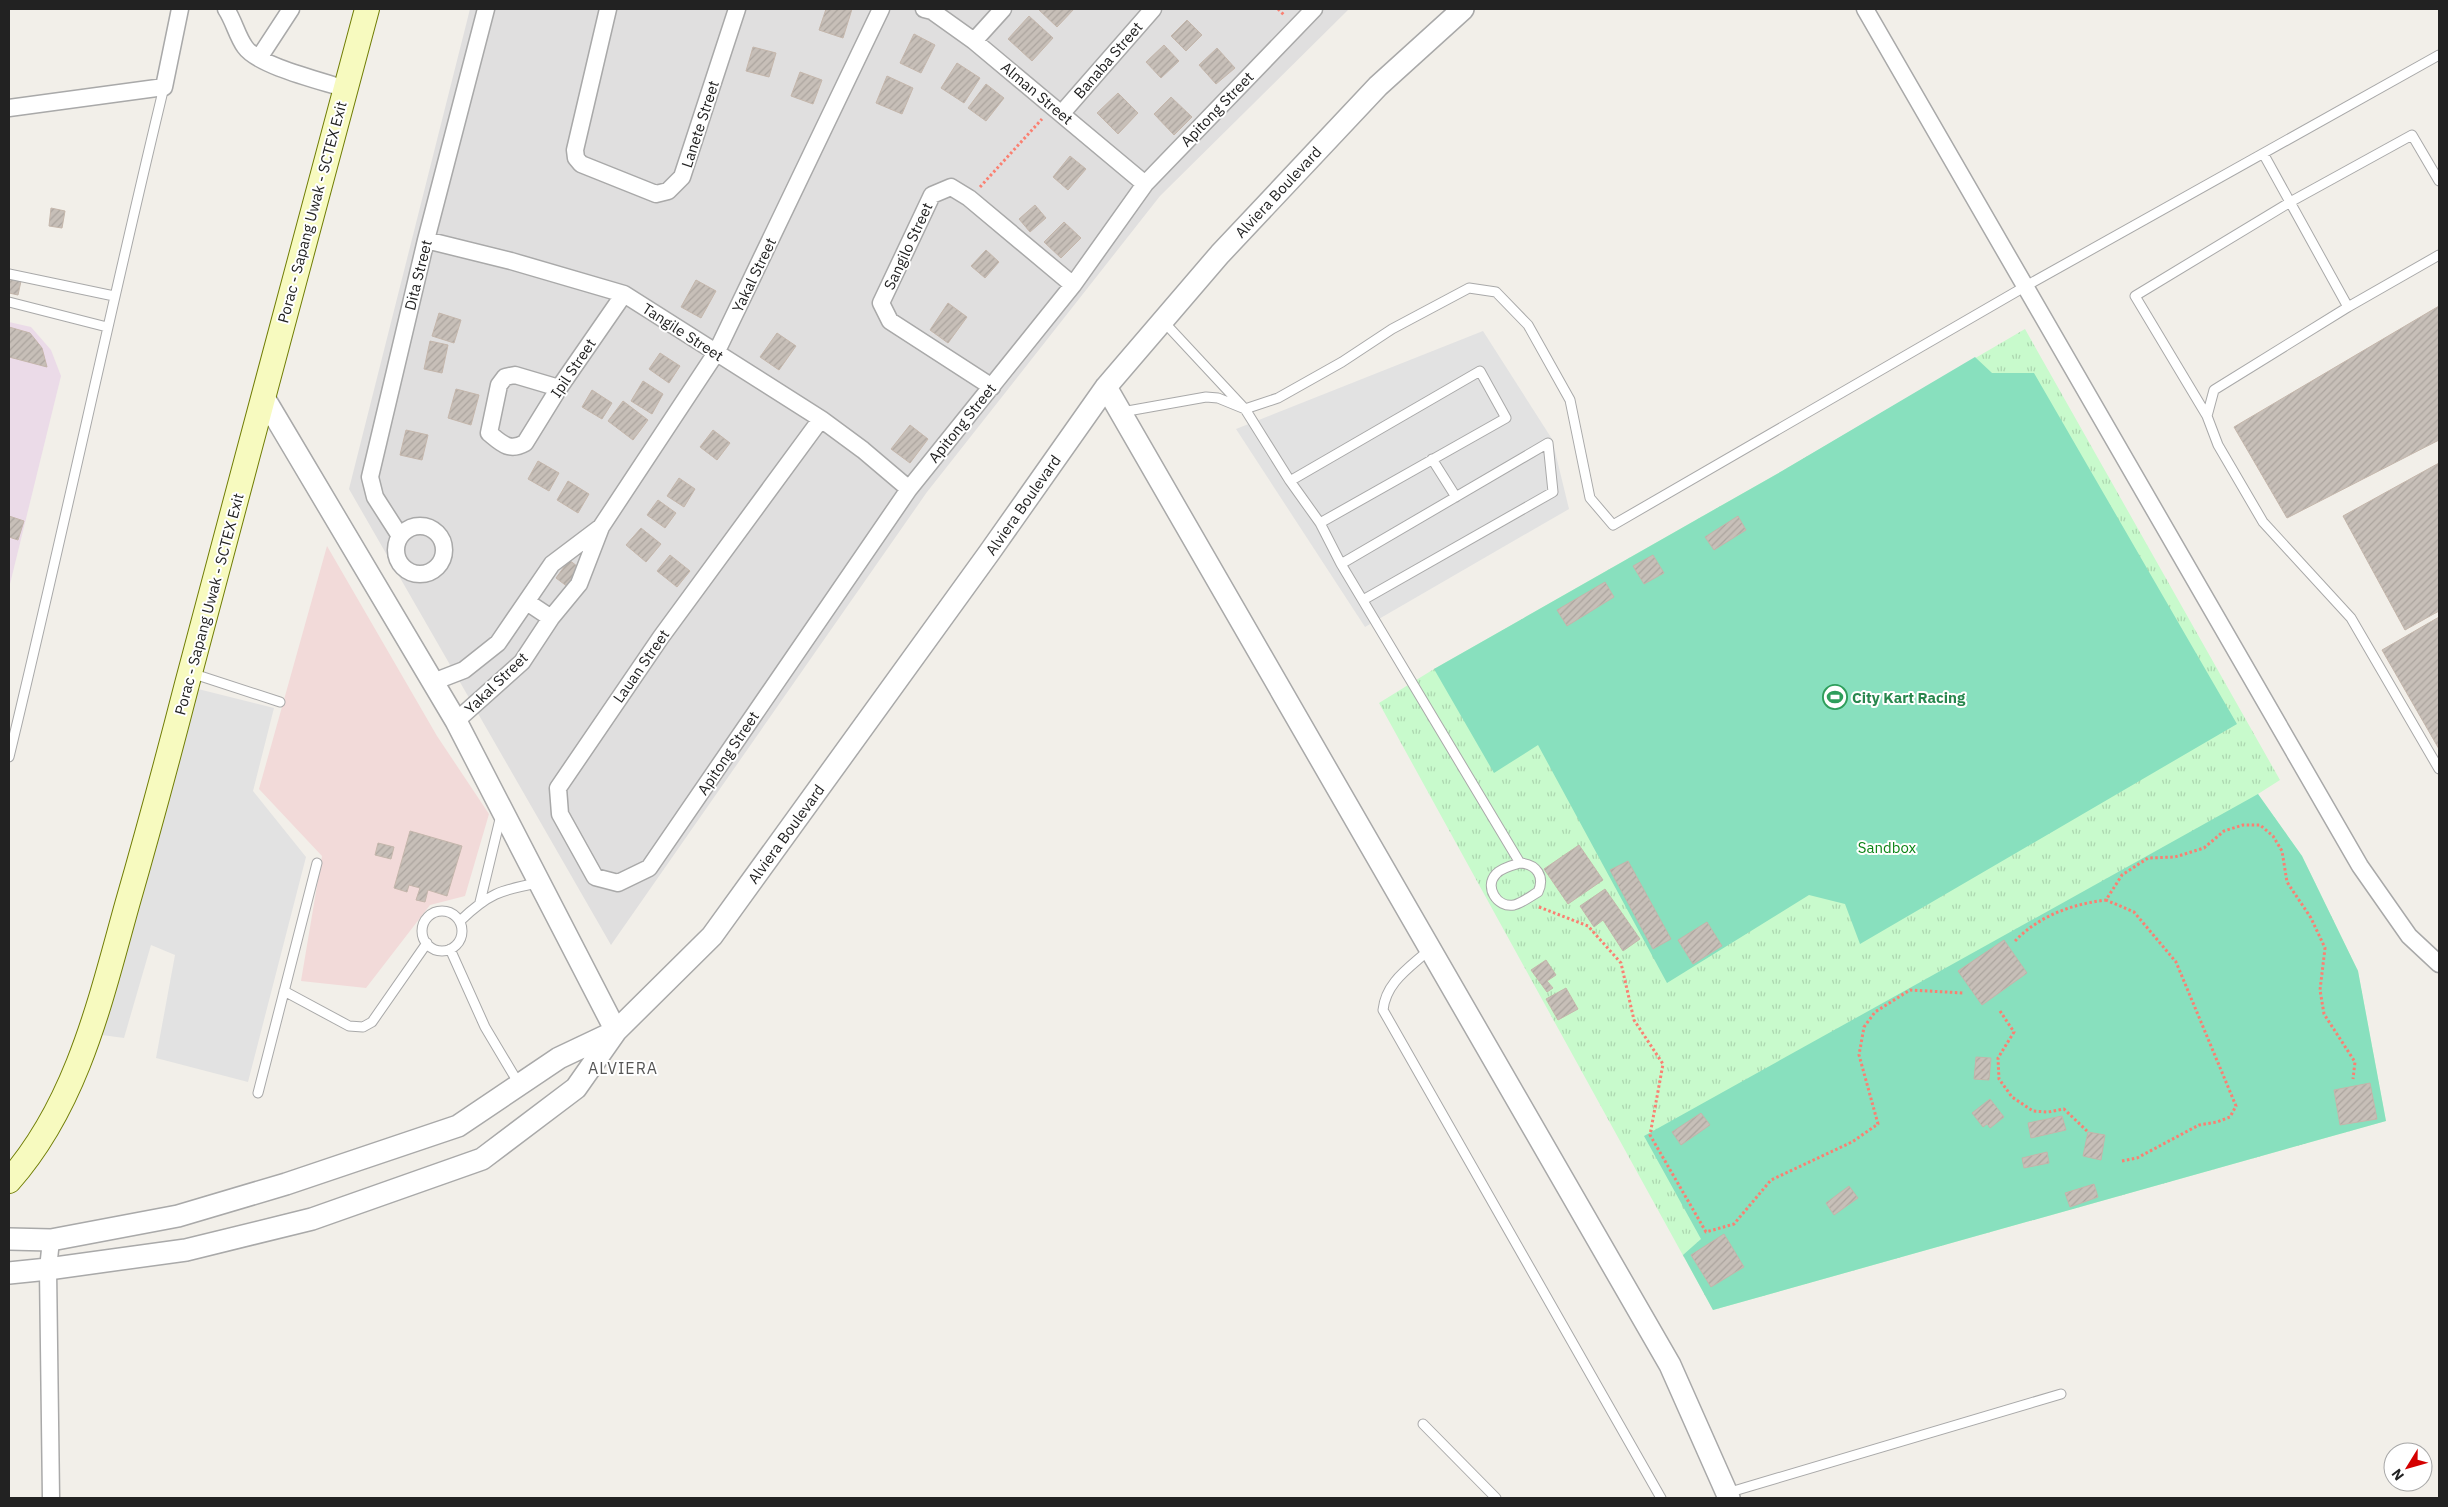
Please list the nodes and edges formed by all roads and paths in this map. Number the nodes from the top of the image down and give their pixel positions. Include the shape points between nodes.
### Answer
1 (180, 9) edge
2 (226, 9) edge
3 (291, 9) edge
4 (367, 9) edge
5 (486, 9) edge
6 (608, 9) edge
7 (737, 9) edge
8 (881, 9) edge
9 (924, 9) edge
10 (1004, 9) edge
11 (1153, 9) edge
12 (1314, 9) edge
13 (1463, 9) edge
14 (1865, 9) edge
15 (974, 41) junction
16 (2439, 55) edge
17 (259, 58) junction
18 (164, 87) junction
19 (346, 88) junction
20 (9, 108) edge
21 (1062, 113) junction
22 (2264, 155) junction
23 (2439, 181) edge
24 (1145, 184) junction
25 (969, 198) junction
26 (2292, 202) junction
27 (426, 240) junction
28 (2439, 255) edge
29 (9, 274) edge
30 (1074, 285) junction
31 (2026, 286) junction
32 (624, 294) junction
33 (114, 296) junction
34 (9, 302) edge
35 (2348, 307) junction
36 (1163, 321) junction
37 (107, 327) junction
38 (716, 353) junction
39 (992, 387) junction
40 (1106, 387) junction
41 (558, 388) junction
42 (263, 396) junction
43 (1245, 408) junction
44 (1122, 412) junction
45 (2207, 416) junction
46 (821, 420) junction
47 (1432, 459) junction
48 (1290, 481) junction
49 (909, 489) junction
50 (1456, 497) junction
51 (1320, 524) junction
52 (601, 527) junction
53 (400, 536) dead end
54 (1342, 564) junction
55 (1363, 600) junction
56 (527, 602) junction
57 (551, 618) junction
58 (190, 673) junction
59 (433, 682) junction
60 (280, 702) dead end
61 (456, 721) junction
62 (9, 757) edge
63 (2439, 769) edge
64 (503, 808) junction
65 (317, 863) dead end
66 (1520, 863) junction
67 (649, 868) joint
68 (541, 883) junction
69 (2106, 900) junction
70 (1522, 901) junction
71 (480, 902) junction
72 (460, 921) junction
73 (2015, 941) dead end
74 (427, 943) junction
75 (1431, 948) junction
76 (450, 949) junction
77 (2439, 964) edge
78 (284, 991) junction
79 (1964, 993) dead end
80 (2000, 1011) dead end
81 (616, 1031) junction
82 (2354, 1078) dead end
83 (519, 1085) junction
84 (258, 1093) dead end
85 (2087, 1131) dead end
86 (2122, 1161) dead end
87 (9, 1181) edge
88 (9, 1239) edge
89 (51, 1240) junction
90 (48, 1269) junction
91 (9, 1273) edge
92 (2061, 1394) dead end
93 (1423, 1424) dead end
94 (1728, 1496) edge
95 (51, 1498) edge
96 (1496, 1498) edge
97 (1661, 1498) edge

1 - 18 street
2 - 17 street via 245,48
3 - 17 street
4 - 19 main road, Porac - Sapang Uwak - SCTEX Exit
5 - 27 street, Dita Street
6 - 7 street, Lanete Street via 575,150 576,158 581,164 656,194 668,191 682,177
8 - 38 street, Yakal Street
9 - 15 street, Alman Street
10 - 15 street
11 - 21 street, Banaba Street
12 - 24 street, Apitong Street
13 - 36 street, Alviera Boulevard via 1378,86 1220,254
14 - 31 street
15 - 21 street, Alman Street
16 - 22 lane
17 - 19 street
18 - 20 street
18 - 33 lane
19 - 42 main road, Porac - Sapang Uwak - SCTEX Exit
21 - 24 street, Alman Street
21 - 25 path via 1042,118
22 - 26 lane
22 - 31 lane
23 - 26 lane via 2412,135
24 - 30 street, Apitong Street
25 - 30 street, Sangilo Street
25 - 39 street, Sangilo Street via 951,187 932,195 882,303 890,321
26 - 35 lane
26 - 45 lane via 2135,296
27 - 32 street, Tangile Street
27 - 53 street, Dita Street via 370,477 376,497
28 - 35 lane
29 - 33 lane
30 - 39 street, Apitong Street
31 - 43 lane via 1613,525 1590,498 1570,400 1528,325 1496,292 1469,288 1392,329 1278,398
31 - 77 street via 2360,866 2409,936
32 - 38 street, Tangile Street
32 - 41 street, Ipil Street
33 - 37 lane
34 - 37 lane
35 - 45 lane via 2214,390
36 - 40 street, Alviera Boulevard
36 - 43 lane
37 - 62 lane via 59,550
38 - 46 street, Tangile Street
38 - 52 street, Yakal Street
39 - 49 street, Apitong Street
40 - 44 street
40 - 81 street, Alviera Boulevard via 990,553 712,936
41 - 41 street, Ipil Street via 515,374 505,377 499,385 489,433 504,446 516,447 524,443
42 - 58 main road, Porac - Sapang Uwak - SCTEX Exit
42 - 59 street
43 - 44 lane via 1206,397
43 - 48 lane
44 - 75 street
45 - 63 lane via 2218,445 2263,522 2351,618
46 - 49 street, Tangile Street
46 - 67 street, Lauan Street via 661,637 558,788 560,814 595,876 618,883
47 - 48 lane via 1506,418 1480,371
47 - 50 lane
47 - 51 lane
48 - 51 lane
49 - 67 street, Apitong Street
50 - 54 lane
50 - 55 lane via 1548,443 1553,492
51 - 54 lane
52 - 56 street, Yakal Street via 552,564
52 - 57 street, Yakal Street via 579,584
54 - 55 lane
55 - 66 lane
56 - 57 street
56 - 59 street, Yakal Street via 498,643 464,670
57 - 61 street, Yakal Street via 522,662
58 - 60 lane
58 - 87 main road, Porac - Sapang Uwak - SCTEX Exit via 96,1014 74,1075 51,1124
59 - 61 street
61 - 64 street
64 - 68 street
64 - 71 lane
65 - 78 lane
66 - 70 lane via 1537,869 1541,880 1538,892
66 - 70 lane via 1497,872 1491,888 1496,899 1506,905
68 - 71 lane via 504,889
68 - 81 street
69 - 73 path via 2083,903 2055,913 2030,926
69 - 82 path via 2122,875 2148,858 2175,857 2204,848 2224,831 2243,825 2260,825 2273,836 2282,851 2287,882 2311,918 2324,948 2320,990 2324,1014 2355,1062
69 - 86 path via 2134,912 2176,962 2236,1106 2230,1117 2199,1125 2137,1158
70 - 79 path via 1588,926 1621,963 1634,1020 1663,1064 1650,1135 1706,1232 1734,1224 1771,1180 1852,1142 1878,1124 1859,1056 1864,1027 1876,1012 1910,990
71 - 72 lane
72 - 74 lane via 447,911 431,914 423,928
72 - 76 lane via 461,937
74 - 76 lane via 442,950
74 - 78 lane via 372,1022 363,1027 349,1026
75 - 94 street via 1670,1365
75 - 97 lane via 1392,984 1384,995 1383,1010
76 - 83 lane via 485,1027
78 - 84 lane
80 - 85 path via 2014,1032 1998,1058 1999,1079 2012,1097 2033,1111 2064,1108
81 - 83 street via 559,1058
81 - 90 street via 576,1088 482,1159 312,1219 186,1250
83 - 89 street via 458,1126 286,1184 178,1216
88 - 89 street
89 - 90 street
90 - 91 street
90 - 95 street
92 - 94 lane
93 - 96 lane

